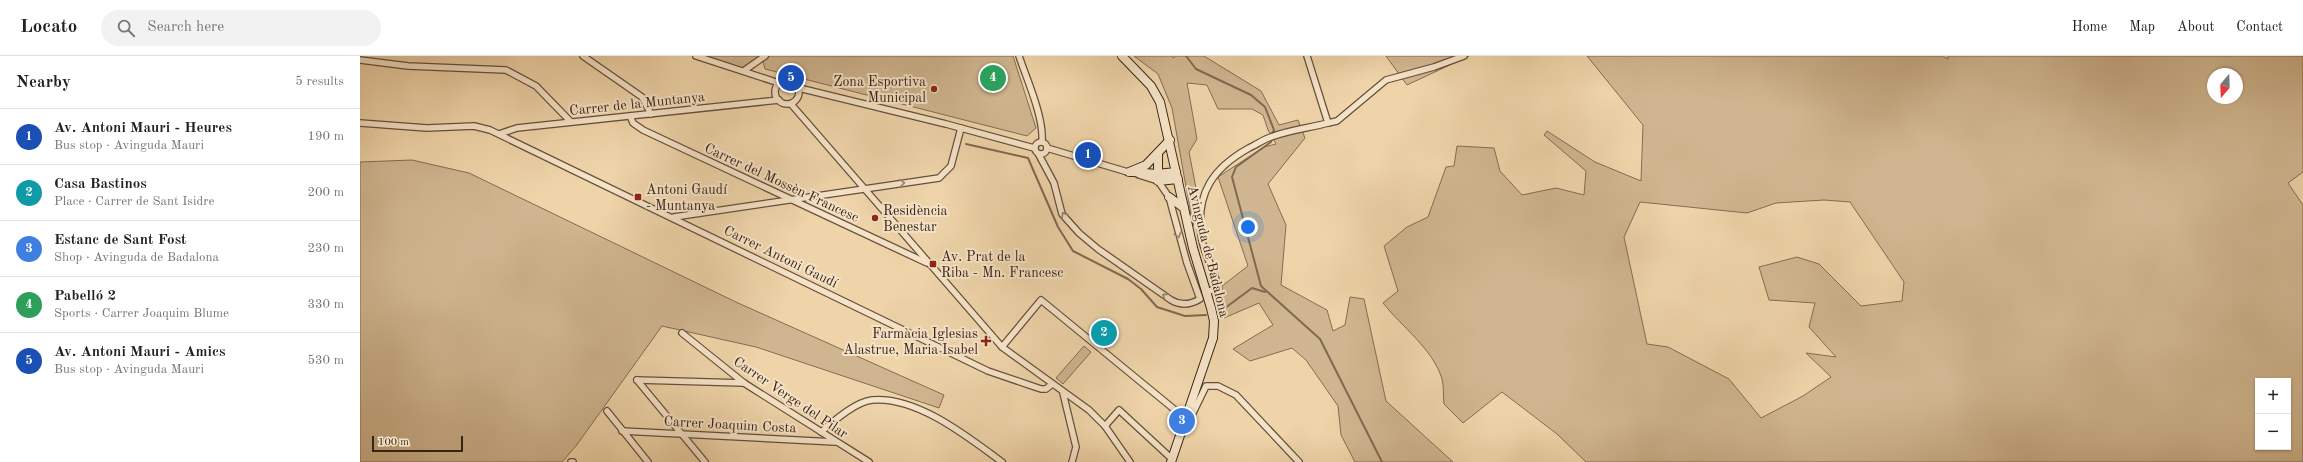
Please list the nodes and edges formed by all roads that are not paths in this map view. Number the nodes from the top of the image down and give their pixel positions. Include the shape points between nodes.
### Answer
1 (583, 56) edge
2 (696, 56) edge
3 (765, 56) edge
4 (1018, 56) edge
5 (1122, 56) edge
6 (1307, 56) edge
7 (1464, 56) edge
8 (360, 60) edge
9 (745, 70) junction
10 (779, 83) junction
11 (799, 88) junction
12 (779, 100) junction
13 (791, 104) junction
14 (651, 114) junction
15 (630, 116) junction
16 (571, 122) junction
17 (360, 123) edge
18 (1328, 123) junction
19 (961, 128) junction
20 (499, 134) junction
21 (1170, 140) junction
22 (1042, 142) junction
23 (1034, 148) junction
24 (1047, 148) junction
25 (1158, 154) junction
26 (1039, 155) junction
27 (1130, 172) junction
28 (1177, 176) junction
29 (1158, 177) junction
30 (863, 189) junction
31 (1169, 197) junction
32 (789, 200) junction
33 (1184, 208) junction
34 (674, 217) junction
35 (929, 264) junction
36 (1207, 292) junction
37 (682, 333) dead end
38 (1002, 347) junction
39 (744, 383) junction
40 (1051, 384) junction
41 (1063, 393) junction
42 (607, 411) dead end
43 (1187, 416) junction
44 (1105, 426) junction
45 (622, 431) junction
46 (821, 432) junction
47 (682, 433) junction
48 (836, 442) junction
49 (1172, 461) edge
50 (648, 462) edge
51 (705, 462) edge
52 (869, 462) edge
53 (1002, 462) edge
54 (1072, 462) edge
55 (1130, 462) edge
56 (1300, 462) edge

1 - 14 street via 642,97
2 - 9 street
3 - 9 street
4 - 22 street via 1032,92
5 - 21 street, Avinguda de Badalona via 1151,86 1160,102
6 - 18 street
7 - 18 street via 1386,80 1337,121
8 - 16 street via 408,66 506,70 536,86
9 - 10 street
10 - 11 street via 785,79 791,80
10 - 12 street via 776,91
11 - 13 street via 797,98
11 - 19 street
12 - 13 street
12 - 14 street, Carrer de la Muntanya
13 - 30 street
14 - 15 street, Carrer de la Muntanya
15 - 16 street, Carrer de la Muntanya
15 - 32 street, Carrer del Mossèn Francesc via 636,126
16 - 20 street, Carrer de la Muntanya via 517,128
17 - 20 street, Carrer Antoni Gaudí via 427,128 474,126
18 - 36 street via 1273,136 1246,150 1219,169 1208,185 1201,208 1200,229 1203,248 1216,284 1214,289
19 - 23 street
30 -> 19 street via 939,178 951,166
20 - 34 street, Carrer Antoni Gaudí
21 - 25 street
21 - 28 street, Avinguda de Badalona
22 - 23 street
22 - 24 street
23 - 26 street
24 - 26 street via 1045,153
24 - 27 street
25 - 27 street via 1146,165
25 - 29 street
31 -> 26 street via 1187,264 1200,299 1191,304 1178,304 1171,300 1104,254 1079,233 1062,214 1054,183
27 - 29 street
28 - 29 street
28 - 33 street, Avinguda de Badalona
29 - 31 street
30 - 32 street
30 - 35 street
31 - 33 street
32 - 34 street
32 - 35 street, Carrer del Mossèn Francesc
33 - 36 street, Avinguda de Badalona
34 - 40 street, Carrer Antoni Gaudí via 988,371 1041,389 1046,389
35 - 38 street
36 - 43 street, Avinguda de Badalona via 1214,321 1213,338
37 - 39 street, Carrer Verge del Pilar
38 - 40 street
38 - 43 street via 1041,300
39 - 46 street, Carrer Verge del Pilar
39 - 47 street via 636,380
40 - 41 street
41 - 44 street via 1081,404
41 - 54 street via 1076,447
42 - 45 street
43 - 49 street, Avinguda de Badalona
43 - 56 street via 1192,415 1206,386 1218,386 1236,395
44 - 49 street via 1120,410
44 - 55 street
45 - 47 street, Carrer Joaquim Costa
45 - 50 street
46 - 48 street, Carrer Verge del Pilar
46 - 53 street via 847,411 871,400 900,403 934,416
47 - 48 street, Carrer Joaquim Costa
47 - 51 street
48 - 52 street, Carrer Verge del Pilar

